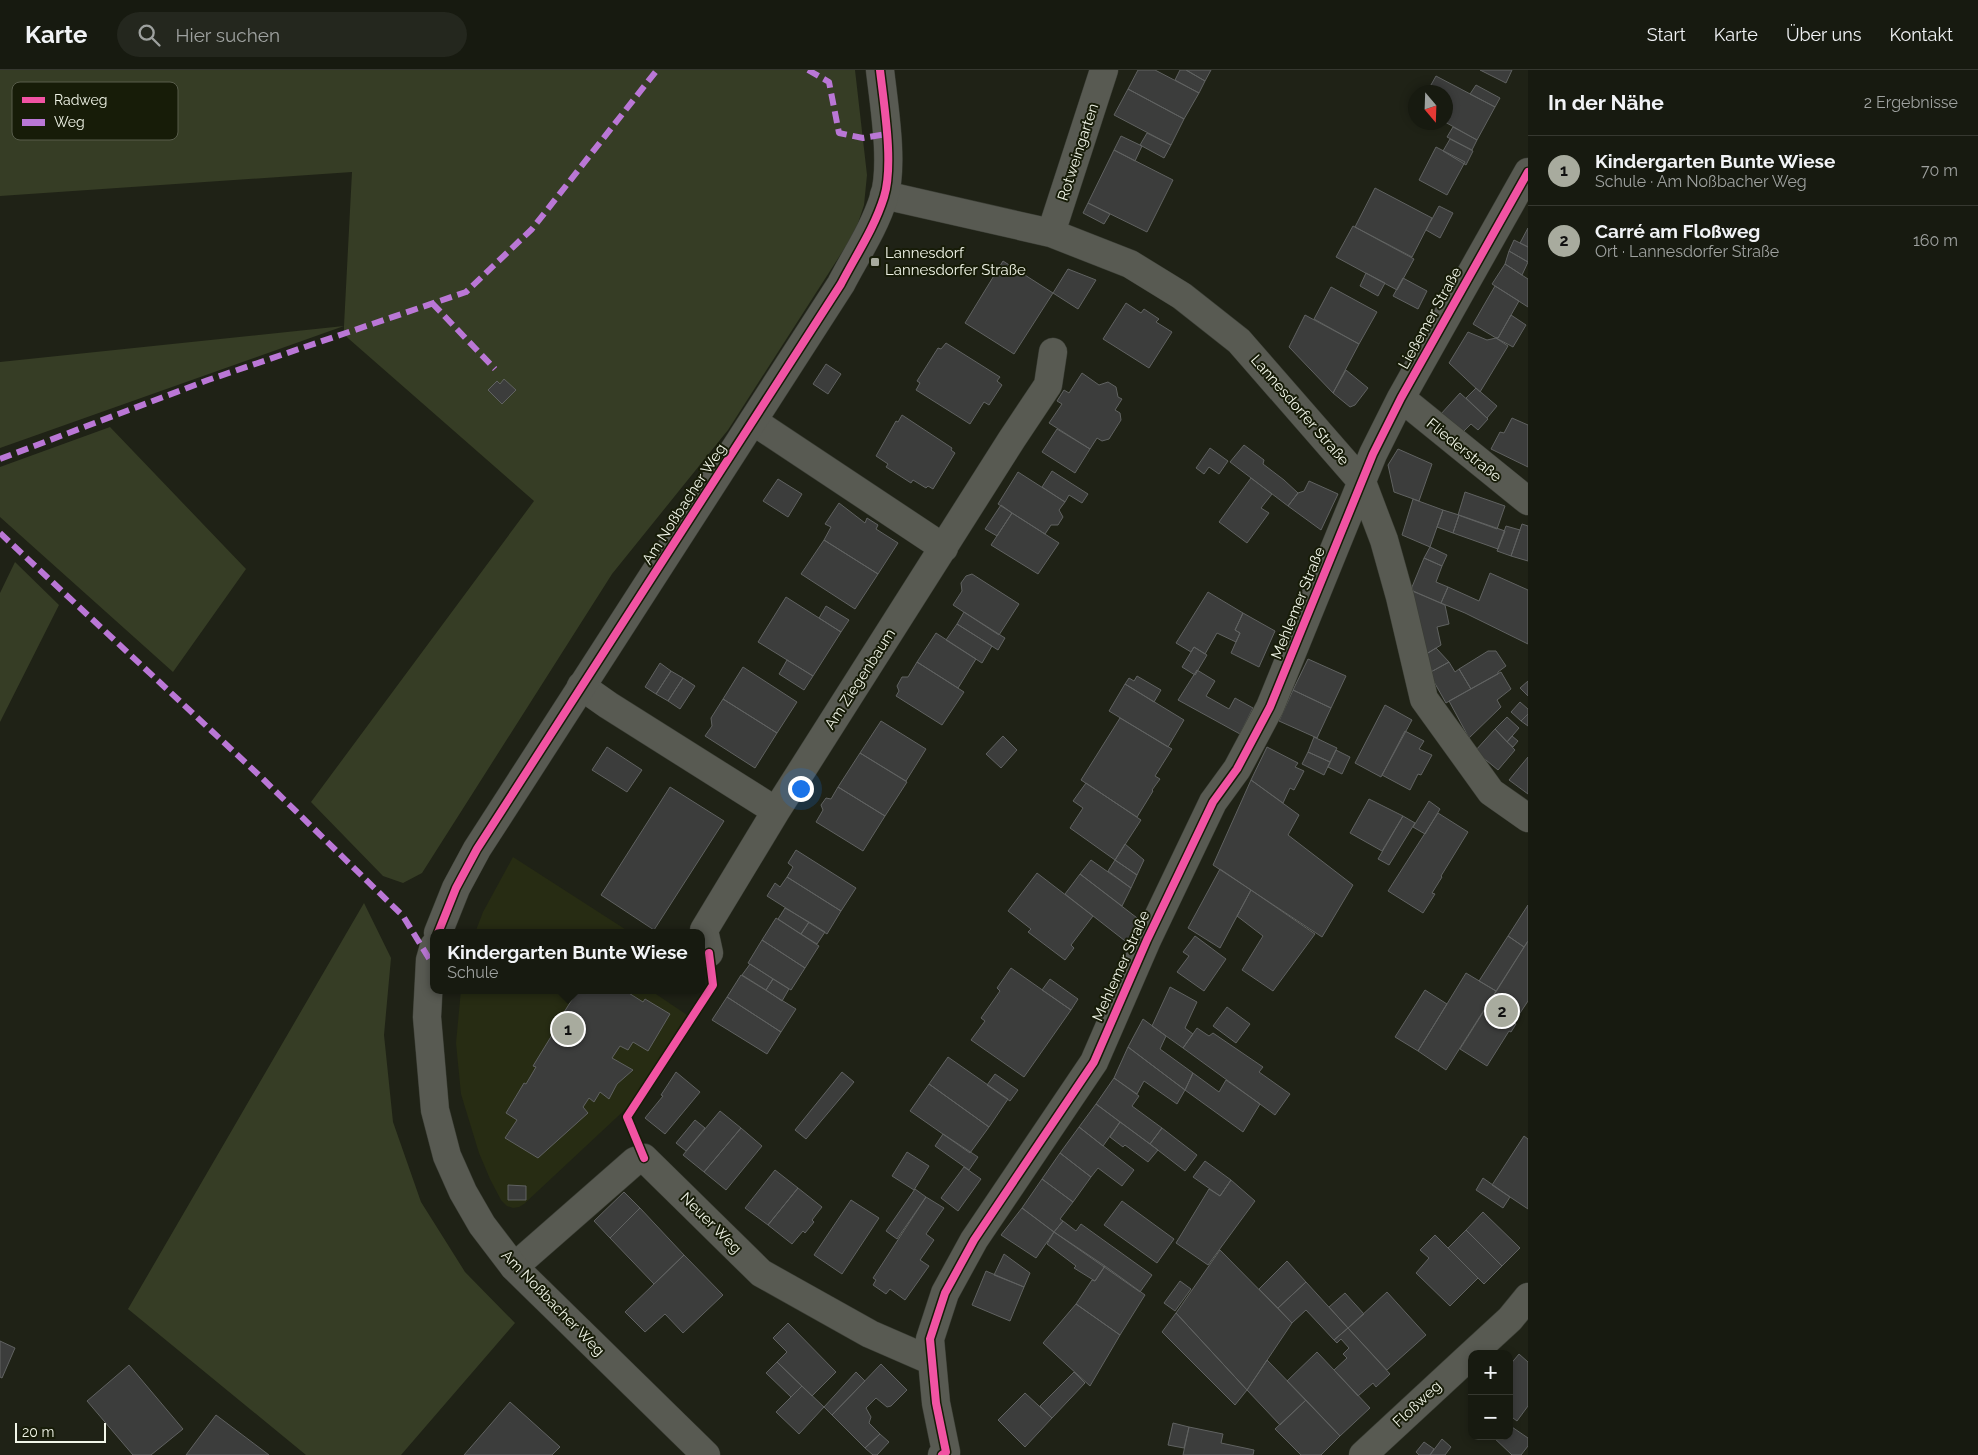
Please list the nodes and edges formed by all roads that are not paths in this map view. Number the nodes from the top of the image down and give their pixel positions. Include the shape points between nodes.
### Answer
1 (880, 70) edge
2 (1104, 70) edge
3 (1528, 172) edge
4 (884, 195) junction
5 (1051, 233) junction
6 (1053, 352) dead end
7 (1401, 398) junction
8 (753, 421) junction
9 (1362, 482) junction
10 (1528, 501) edge
11 (944, 548) junction
12 (581, 686) junction
13 (776, 811) junction
14 (1528, 818) edge
15 (440, 929) edge
16 (705, 929) edge
17 (705, 935) edge
18 (709, 953) dead end
19 (430, 960) edge
20 (514, 1267) junction
21 (1528, 1297) edge
22 (1476, 1350) edge
23 (1468, 1358) edge
24 (932, 1361) junction
25 (949, 1454) edge
26 (706, 1455) edge
27 (1363, 1455) edge

1 - 4 street, Am Noßbacher Weg via 886,134
2 - 5 street, Rotweingarten
3 - 7 street, Ließemer Straße
4 - 5 street, Lannesdorfer Straße
4 - 8 street, Am Noßbacher Weg via 861,250
5 - 9 street, Lannesdorfer Straße via 1130,264 1182,296 1239,341
6 - 11 street, Am Ziegenbaum via 1048,385
7 - 9 street, Ließemer Straße
7 - 10 street, Fliederstraße
8 - 11 street
8 - 12 street, Am Noßbacher Weg
9 - 14 street, Lannesdorfer Straße via 1384,540 1424,699 1491,792
9 - 24 street, Mehlemer Straße via 1270,707 1237,769 1213,802 1147,940 1094,1062 974,1240 945,1293 930,1339
11 - 13 street, Am Ziegenbaum
12 - 13 street
12 - 15 street, Am Noßbacher Weg via 477,849 456,888
13 - 16 street, Am Ziegenbaum
17 - 18 street, Am Ziegenbaum
19 - 20 street, Am Noßbacher Weg via 427,1017 435,1110 447,1156 482,1226
20 - 24 street, Neuer Weg via 634,1161 644,1158 761,1274 870,1334
20 - 26 street, Am Noßbacher Weg
21 - 22 street, Floßweg
23 - 27 street, Floßweg
24 - 25 street, Mehlemer Straße via 936,1402

